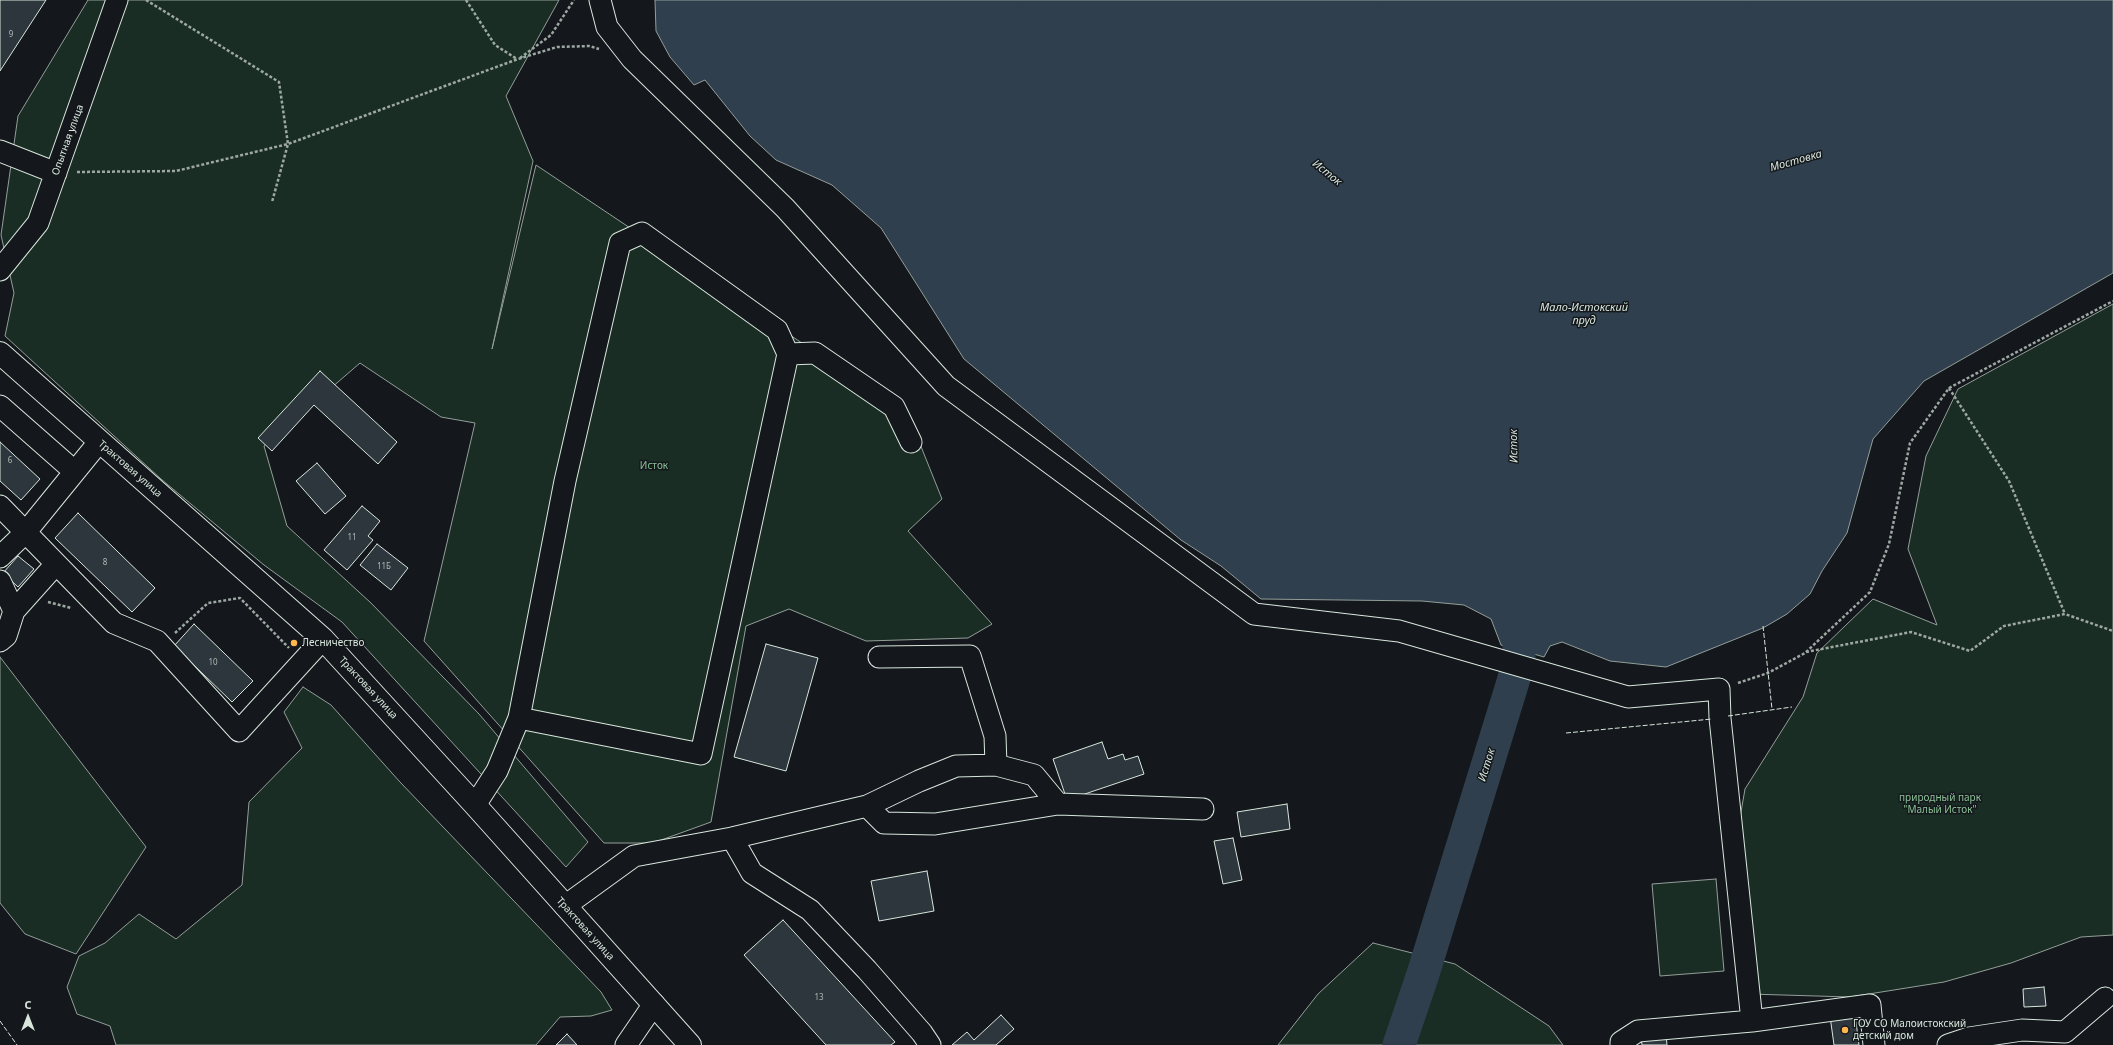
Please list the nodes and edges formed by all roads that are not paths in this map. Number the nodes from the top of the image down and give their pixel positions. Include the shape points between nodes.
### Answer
1 (117, 0) edge
2 (600, 0) edge
3 (0, 151) edge
4 (56, 173) junction
5 (0, 270) edge
6 (0, 353) edge
7 (788, 354) junction
8 (0, 406) edge
9 (99, 442) junction
10 (910, 442) dead end
11 (74, 471) junction
12 (0, 506) edge
13 (25, 533) junction
14 (0, 557) edge
15 (56, 564) junction
16 (0, 581) edge
17 (20, 604) junction
18 (323, 639) junction
19 (0, 642) edge
20 (879, 658) dead end
21 (519, 718) junction
22 (996, 765) junction
23 (1058, 804) junction
24 (475, 805) junction
25 (867, 806) junction
26 (1203, 809) dead end
27 (732, 838) junction
28 (565, 906) junction
29 (2105, 998) dead end
30 (654, 1004) junction
31 (1752, 1021) junction
32 (2066, 1038) edge
33 (626, 1045) edge
34 (690, 1045) edge
35 (930, 1045) edge
36 (1621, 1045) edge
37 (1874, 1045) edge
38 (1948, 1045) edge

1 - 4 street, Опытная улица
2 - 31 street via 607,27 632,59 785,208 946,386 1254,614 1399,631 1628,697 1719,688
3 - 4 street
4 - 5 street, Опытная улица via 38,223
6 - 9 main road, Трактовая улица
7 - 10 street via 815,353 894,407
7 - 21 street via 701,754
7 - 21 street via 777,330 642,233 620,243 565,480
8 - 11 street
9 - 11 street
9 - 18 main road, Трактовая улица
11 - 13 street
12 - 13 street
13 - 14 street
13 - 15 street
15 - 17 street
15 - 18 street via 114,623 157,641 240,731
16 - 17 street
17 - 19 street via 6,636
18 - 24 main road, Трактовая улица
20 - 22 street via 970,656 995,736
21 - 24 street via 497,770
22 - 23 street via 1034,775
22 - 25 street via 956,766
23 - 25 street via 935,824 884,823
23 - 26 street
24 - 28 main road, Трактовая улица
25 - 27 street
27 - 28 street via 634,856
27 - 35 street via 752,872 810,910 867,970
28 - 30 main road, Трактовая улица
29 - 32 street
30 - 33 street
30 - 34 main road, Трактовая улица
31 - 36 street via 1638,1031 1621,1042
31 - 37 street via 1870,1005
32 - 38 street via 2022,1030 1969,1038

